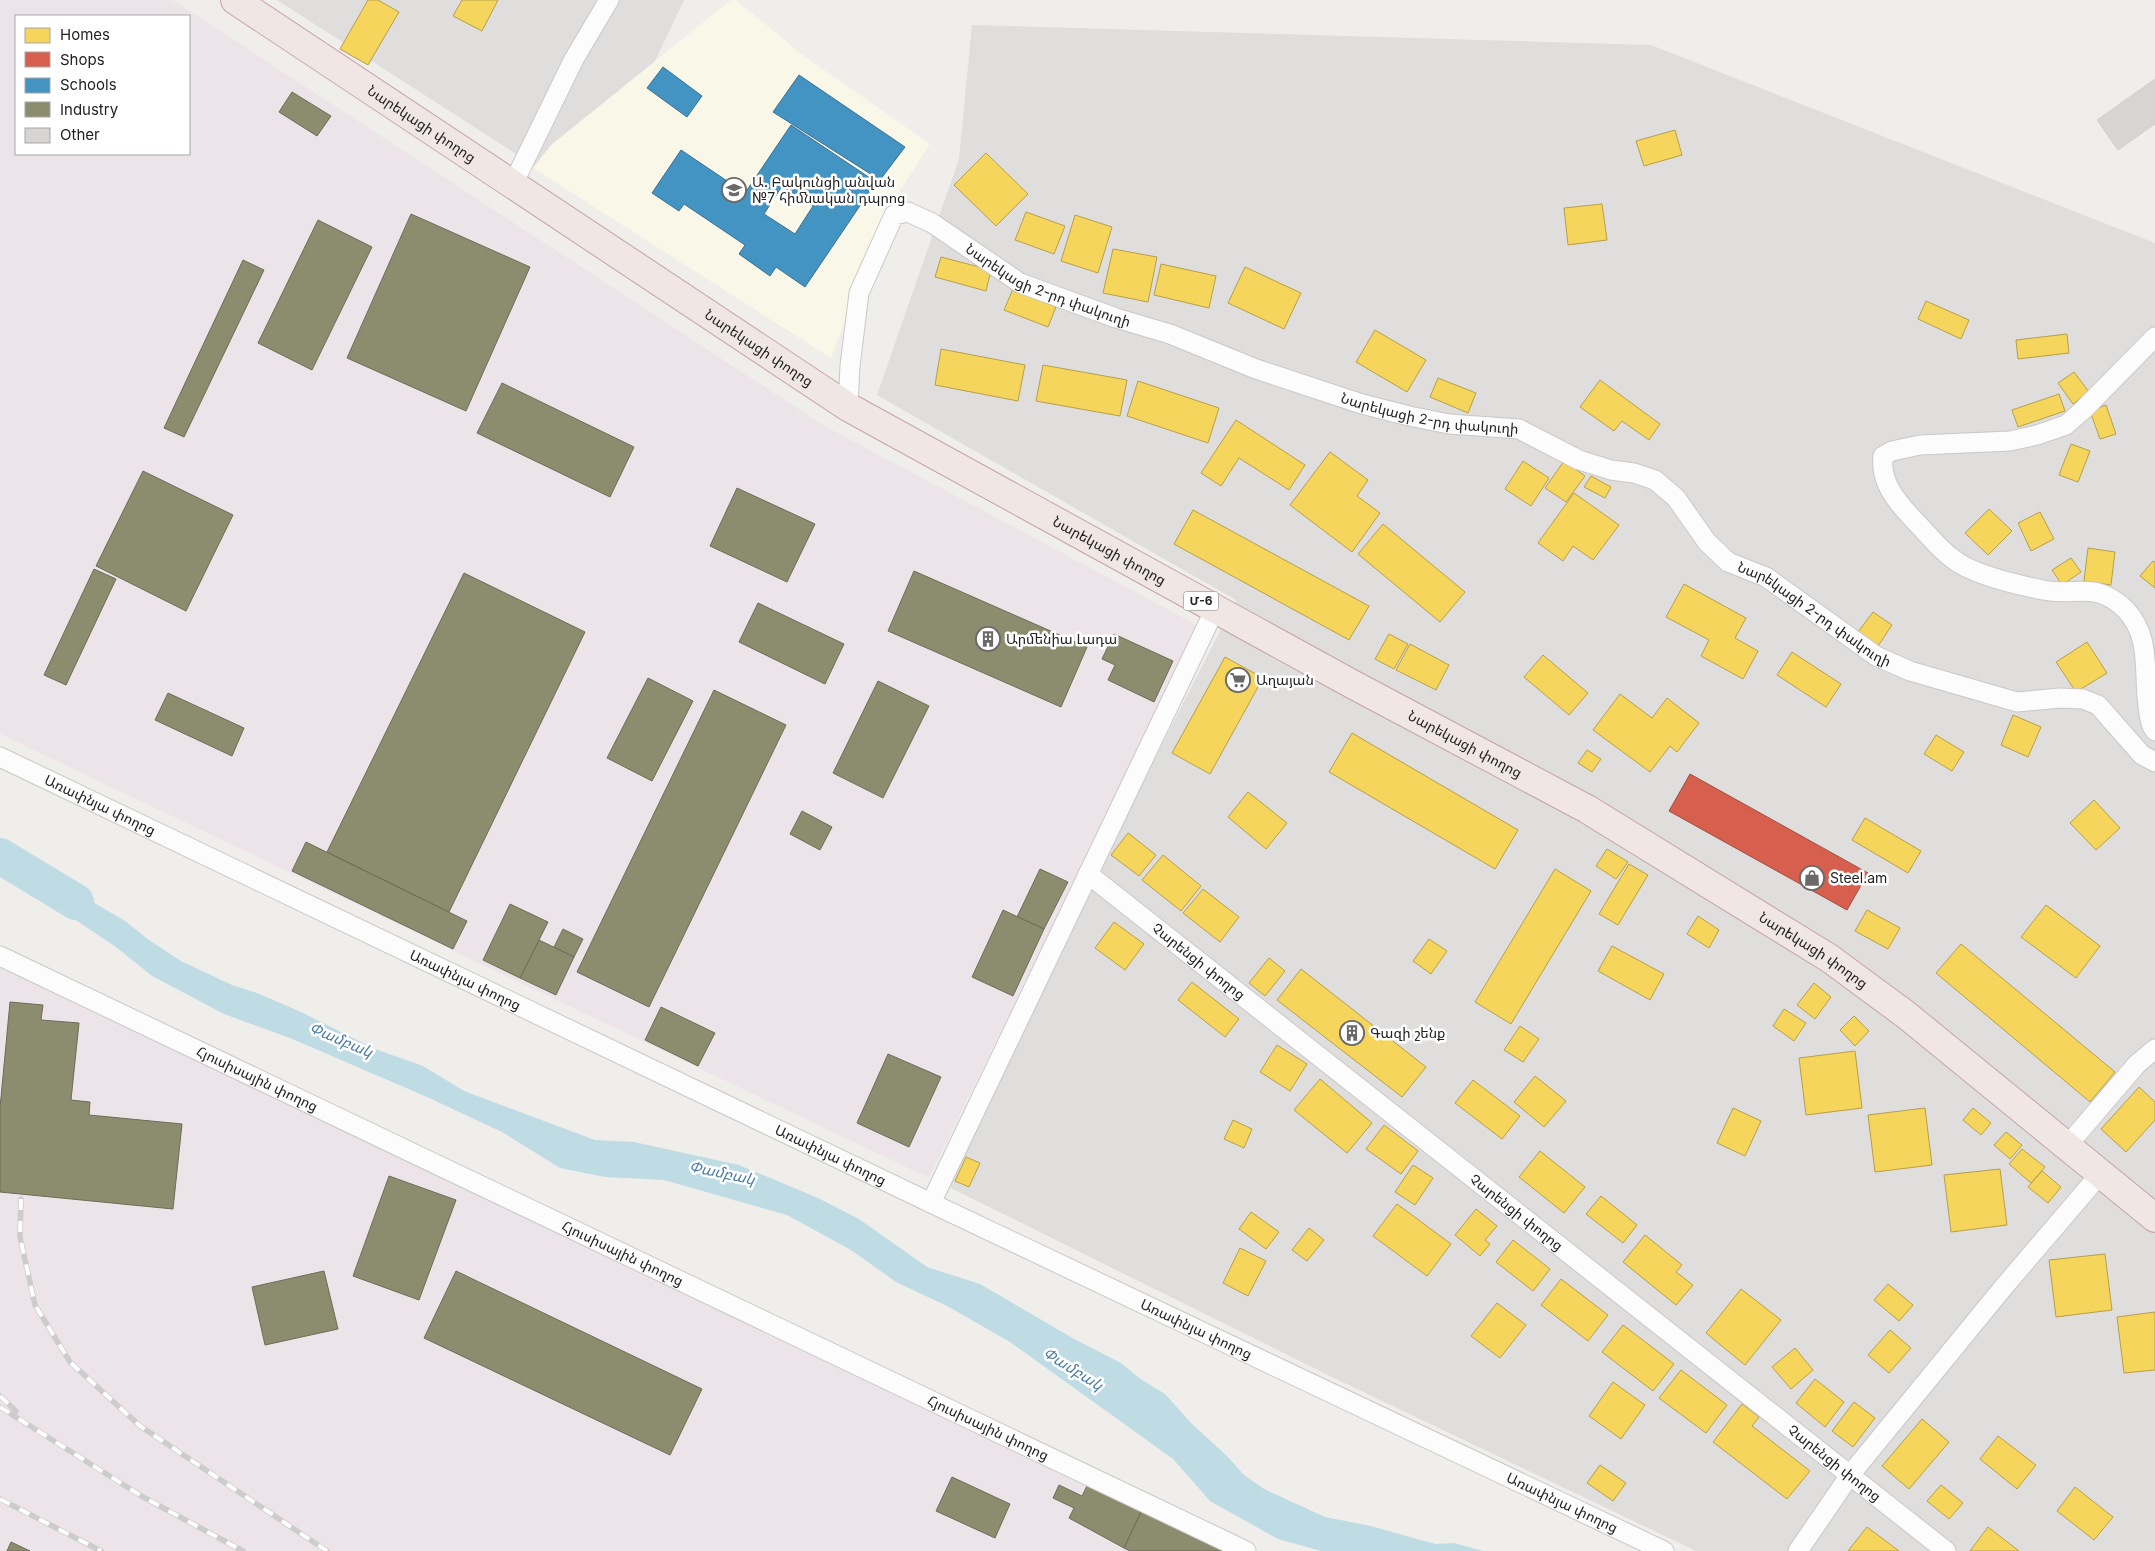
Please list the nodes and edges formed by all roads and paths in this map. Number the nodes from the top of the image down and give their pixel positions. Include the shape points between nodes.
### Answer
1 (235, 0) edge
2 (609, 0) edge
3 (512, 184) junction
4 (2155, 337) edge
5 (848, 407) junction
6 (1215, 609) junction
7 (2155, 731) edge
8 (0, 757) edge
9 (2155, 762) edge
10 (1088, 874) junction
11 (0, 956) edge
12 (2155, 1049) edge
13 (2067, 1146) junction
14 (2101, 1173) junction
15 (931, 1203) junction
16 (2155, 1218) edge
17 (1850, 1475) junction
18 (1246, 1551) edge
19 (1664, 1551) edge
20 (1798, 1551) edge
21 (1946, 1551) edge

1 - 3 highway, Նարեկացի փողոց / Մ-6
2 - 3 street via 574,59
3 - 5 highway, Նարեկացի փողոց / Մ-6
4 - 7 street via 2066,425 2010,441 1920,445 1892,451 1883,456 1882,469 1886,484 1904,509 1954,560 1966,567 2044,590 2096,592 2113,598 2126,610 2144,638 2149,718
5 - 6 highway, Նարեկացի փողոց / Մ-6
5 - 9 street, Նարեկացի 2-րդ փակուղի via 859,293 894,215 908,212 932,223 1020,283 1170,334 1256,369 1362,404 1449,424 1519,430 1579,460 1655,480 1676,498 1707,542 1728,562 1766,577 1876,656 1910,671 2017,702 2060,698 2083,699 2098,704 2142,755
6 - 10 street
6 - 13 highway, Նարեկացի փողոց / Մ-6 via 1587,809 1829,958 1905,1014
8 - 15 street, Առափնյա փողոց
10 - 15 street
10 - 17 street, Չարենցի փողոց
11 - 18 street, Հյուսիսային փողոց
12 - 13 street via 2137,1064
13 - 14 highway, Նարեկացի փողոց / Մ-6
14 - 16 highway, Նարեկացի փողոց / Մ-6
14 - 17 street
15 - 19 street, Առափնյա փողոց
17 - 20 street
17 - 21 street, Չարենցի փողոց

